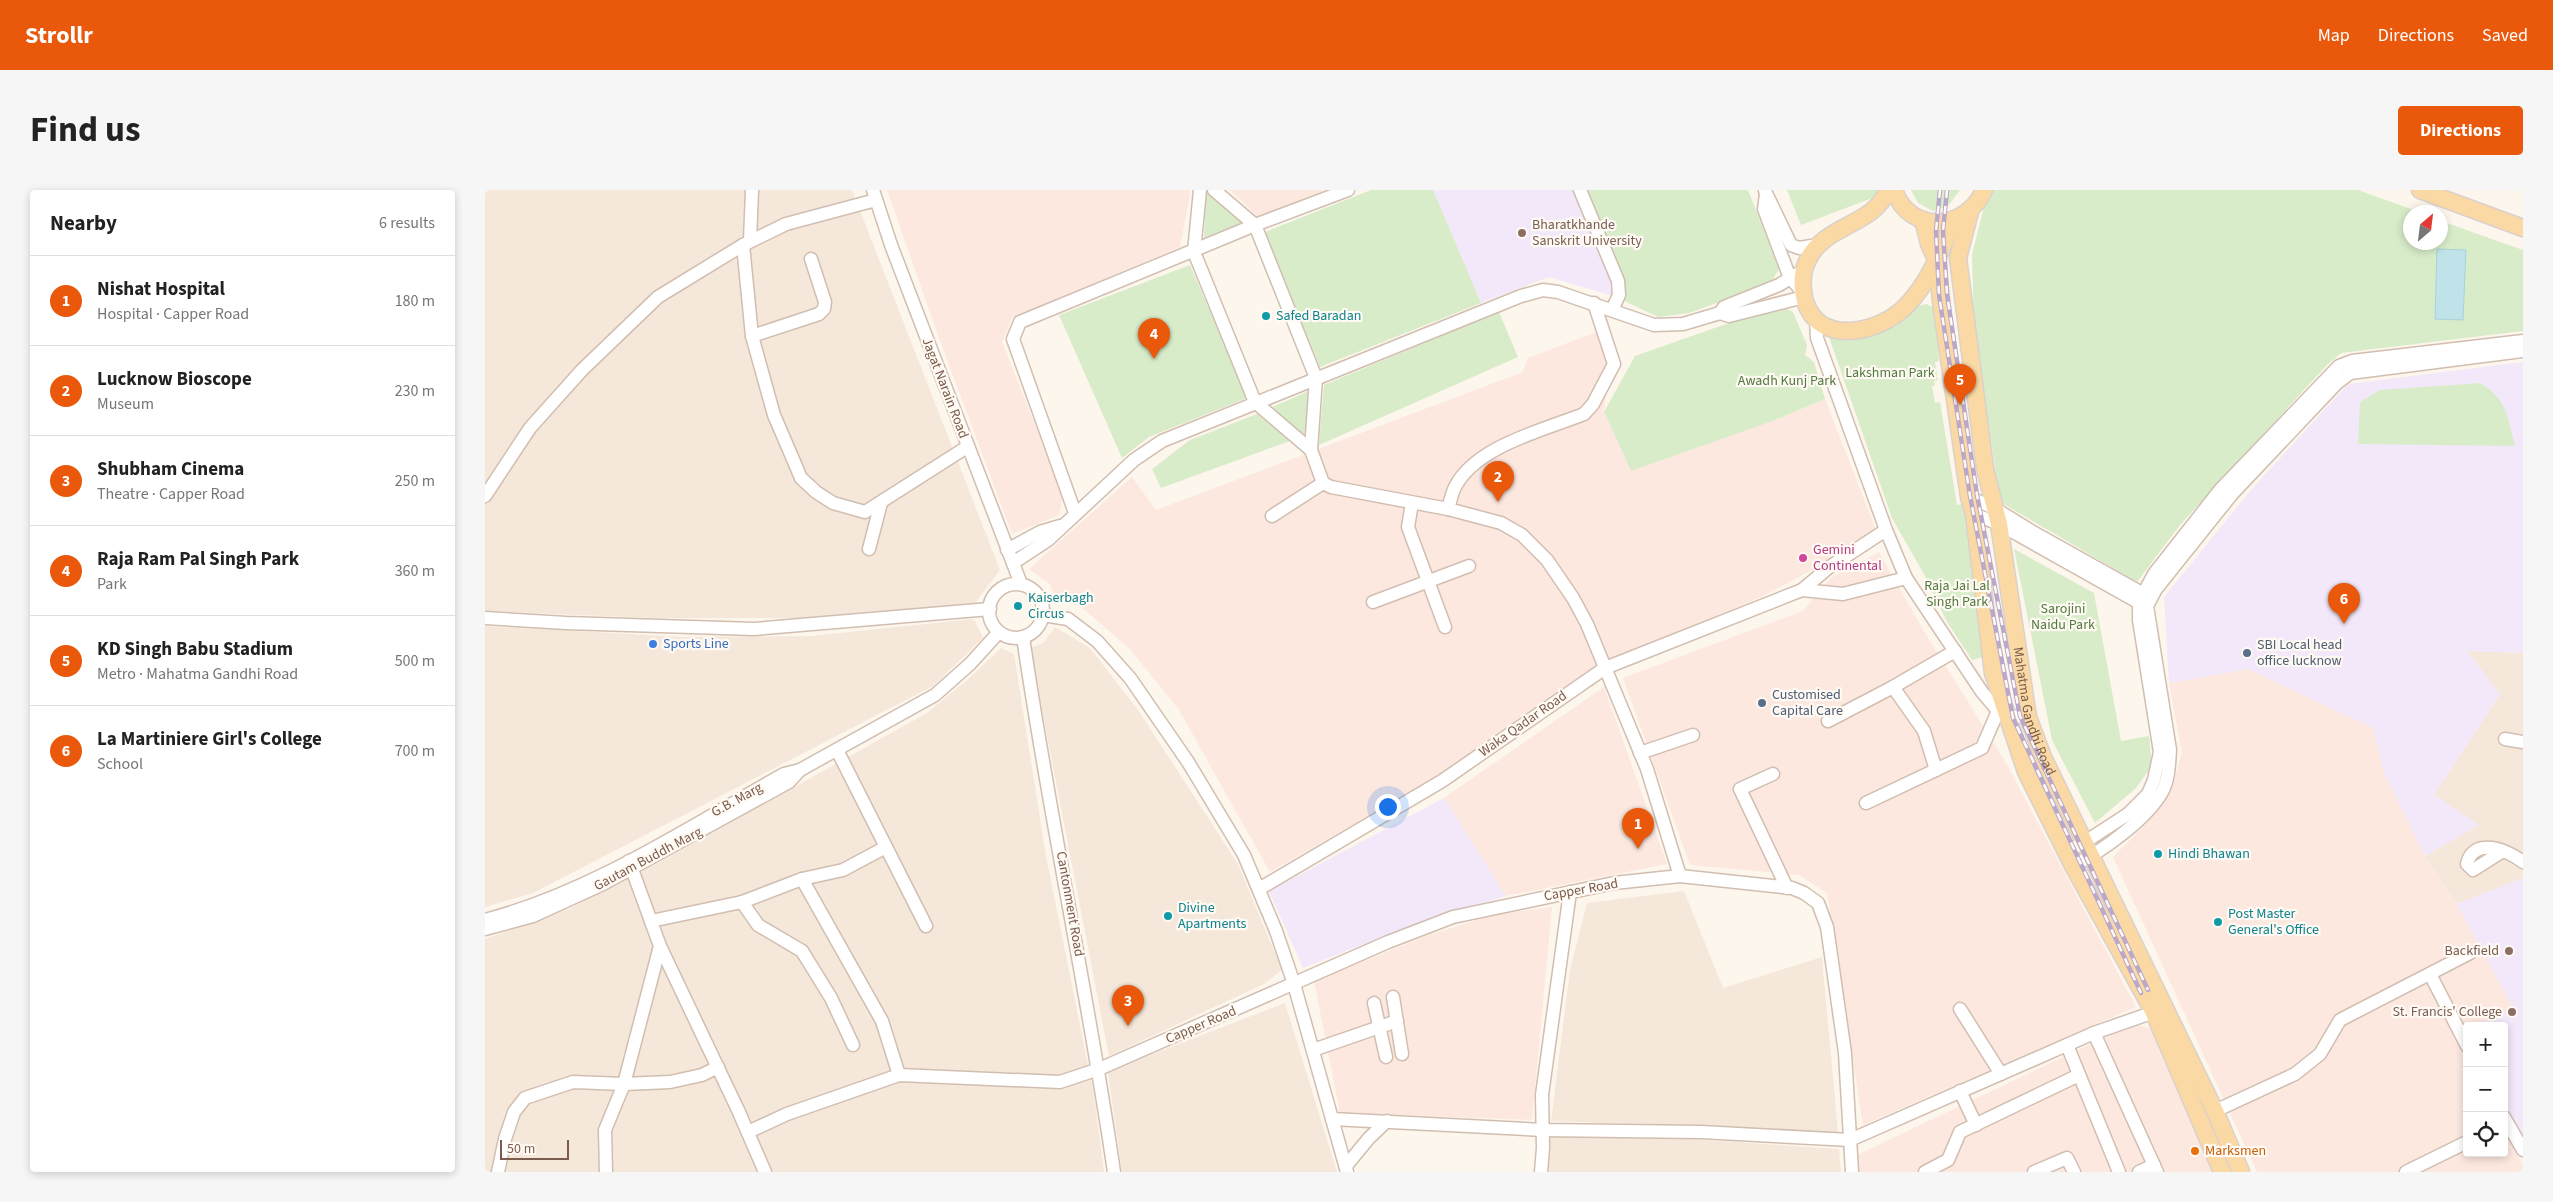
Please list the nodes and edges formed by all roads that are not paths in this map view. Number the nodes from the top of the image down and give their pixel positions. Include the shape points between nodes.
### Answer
1 (752, 190) edge
2 (1200, 190) edge
3 (1214, 190) edge
4 (1348, 190) edge
5 (1580, 190) edge
6 (1888, 190) edge
7 (1895, 190) edge
8 (1984, 190) edge
9 (2420, 190) edge
10 (1765, 192) edge
11 (875, 195) edge
12 (1970, 212) junction
13 (1923, 220) junction
14 (1953, 220) junction
15 (1255, 225) junction
16 (2523, 228) edge
17 (746, 243) junction
18 (1817, 245) junction
19 (1194, 252) junction
20 (811, 259) dead end
21 (1937, 261) junction
22 (1806, 264) junction
23 (1791, 278) junction
24 (1919, 291) junction
25 (1803, 295) junction
26 (1940, 298) junction
27 (1594, 303) junction
28 (1612, 310) junction
29 (1720, 313) junction
30 (1815, 320) junction
31 (752, 336) junction
32 (2523, 341) edge
33 (2523, 351) edge
34 (1316, 378) junction
35 (1255, 402) junction
36 (967, 447) junction
37 (1311, 450) junction
38 (1323, 483) junction
39 (485, 496) edge
40 (1969, 497) junction
41 (881, 503) junction
42 (1412, 503) junction
43 (1994, 508) junction
44 (1447, 509) junction
45 (1075, 513) junction
46 (1974, 514) junction
47 (1272, 516) dead end
48 (1999, 524) junction
49 (1060, 526) junction
50 (1886, 530) junction
51 (869, 549) dead end
52 (1007, 550) junction
53 (1013, 563) junction
54 (1469, 566) dead end
55 (1906, 578) junction
56 (1427, 582) junction
57 (1021, 584) junction
58 (1802, 590) junction
59 (2145, 600) junction
60 (1373, 602) dead end
61 (989, 609) junction
62 (1043, 614) junction
63 (485, 618) edge
64 (1445, 627) dead end
65 (999, 632) junction
66 (1023, 637) junction
67 (1955, 651) junction
68 (1605, 668) junction
69 (1893, 687) junction
70 (2002, 714) junction
71 (2028, 717) junction
72 (1828, 721) dead end
73 (1693, 735) dead end
74 (2505, 739) dead end
75 (2523, 742) edge
76 (837, 750) junction
77 (1640, 753) junction
78 (1936, 770) junction
79 (1773, 774) dead end
80 (1866, 803) dead end
81 (886, 847) junction
82 (2089, 849) junction
83 (2503, 851) dead end
84 (2070, 859) junction
85 (2523, 862) edge
86 (630, 865) junction
87 (1680, 876) junction
88 (802, 879) junction
89 (1787, 888) junction
90 (1259, 889) junction
91 (1570, 892) junction
92 (742, 902) junction
93 (487, 921) edge
94 (651, 921) junction
95 (926, 926) dead end
96 (660, 946) junction
97 (2470, 953) dead end
98 (2430, 974) junction
99 (1294, 984) junction
100 (1393, 998) dead end
101 (1373, 1003) dead end
102 (1960, 1009) dead end
103 (2160, 1011) junction
104 (1397, 1021) junction
105 (1379, 1027) junction
106 (2094, 1033) junction
107 (2463, 1038) edge
108 (853, 1045) dead end
109 (2067, 1045) junction
110 (1313, 1050) junction
111 (1402, 1054) dead end
112 (1385, 1057) dead end
113 (718, 1068) junction
114 (1099, 1069) junction
115 (2001, 1074) junction
116 (899, 1075) junction
117 (2079, 1075) junction
118 (624, 1084) junction
119 (1960, 1092) junction
120 (2215, 1110) junction
121 (1332, 1119) junction
122 (1387, 1121) junction
123 (1976, 1125) junction
124 (2508, 1126) edge
125 (1543, 1130) junction
126 (748, 1132) junction
127 (1850, 1140) junction
128 (2463, 1144) edge
129 (2523, 1150) edge
130 (2155, 1168) edge
131 (1347, 1169) edge
132 (498, 1172) edge
133 (606, 1172) edge
134 (765, 1172) edge
135 (1114, 1172) edge
136 (1541, 1172) edge
137 (1851, 1172) edge
138 (1925, 1172) edge
139 (2034, 1172) edge
140 (2074, 1172) edge
141 (2119, 1172) edge
142 (2139, 1172) edge
143 (2223, 1172) edge
144 (2241, 1172) edge
145 (2406, 1172) edge

1 - 17 street
2 - 19 street
3 - 15 street
4 - 15 street
5 - 28 street via 1618,281 1619,295
6 - 18 main road via 1883,201 1867,216 1851,222
7 - 13 main road via 1902,204
8 - 12 main road
9 - 16 main road
10 - 18 street via 1791,245 1799,248
10 - 23 street via 1764,208
11 - 17 street via 786,224
11 - 36 street, Jagat Narain Road
12 - 14 main road
12 - 43 main road, Mahatma Gandhi Road via 1958,258 1985,469
13 - 14 main road
13 - 21 main road, Mahatma Gandhi Road
14 - 21 main road
15 - 19 street
15 - 34 street
17 - 31 street
17 - 39 street via 658,297 589,364 530,428
18 - 22 main road
19 - 35 street
19 - 45 street via 1020,322 1013,339
20 - 31 street via 825,302 824,309 819,314
21 - 24 main road
21 - 26 main road, Mahatma Gandhi Road
22 - 23 street
22 - 25 main road
23 - 25 street
23 - 29 street via 1724,307
24 - 26 main road
24 - 30 main road via 1905,307 1868,329 1835,330
25 - 29 street via 1729,316
25 - 30 main road
26 - 40 main road, Mahatma Gandhi Road
27 - 28 street
27 - 34 street via 1543,290
27 - 44 street via 1614,364 1593,404 1584,414 1491,451 1455,486
28 - 29 street via 1654,325 1683,324
30 - 50 street via 1817,338
31 - 41 street via 774,415 801,478 833,503 865,512
32 - 59 street via 2352,361 2339,366 2220,490 2154,574
33 - 59 street via 2350,373 2232,494
34 - 35 street
34 - 37 street
35 - 37 street
35 - 45 street via 1162,441 1135,460
36 - 41 street
36 - 52 street, Jagat Narain Road
37 - 38 street
38 - 42 street
38 - 47 street
40 - 43 street
40 - 46 main road, Mahatma Gandhi Road
41 - 51 street
42 - 44 street
42 - 56 street via 1408,527
43 - 48 main road, Mahatma Gandhi Road
43 - 59 street
44 - 68 street via 1501,523 1522,535 1547,560 1587,624
45 - 49 street
46 - 48 street
46 - 70 main road, Mahatma Gandhi Road via 1991,659
48 - 59 street
48 - 71 main road, Mahatma Gandhi Road
49 - 52 street via 1040,532
49 - 53 street via 1048,540
50 - 55 street
50 - 58 street, Waka Qadar Road via 1828,568
52 - 53 street, Jagat Narain Road
53 - 57 street, Jagat Narain Road
54 - 56 street
55 - 58 street, Waka Qadar Road via 1843,594
55 - 67 street
56 - 60 street
56 - 64 street
57 - 61 street via 1001,589 993,597
57 - 62 street via 1038,595
58 - 68 street, Waka Qadar Road
59 - 82 street via 2139,620 2160,752 2154,780 2147,794
61 - 63 street via 754,629
61 - 65 street
62 - 66 street via 1039,625
62 - 90 street via 1068,619 1097,641 1130,678 1188,762 1244,855
65 - 66 street
65 - 76 street, Gautam Buddh Marg via 935,695
66 - 114 street, Cantonment Road via 1032,703
67 - 69 street
67 - 70 street
68 - 77 street
68 - 90 street, Waka Qadar Road via 1442,781
69 - 72 street
69 - 78 street via 1924,732
70 - 71 street
70 - 78 street via 1982,748
70 - 84 main road, Mahatma Gandhi Road via 2026,772
71 - 82 main road, Mahatma Gandhi Road via 2043,757
73 - 77 street
74 - 75 street
76 - 81 street
76 - 86 street, Gautam Buddh Marg via 800,770 789,782
77 - 87 street
78 - 80 street
79 - 89 street via 1741,789
81 - 88 street via 843,870
81 - 95 street
82 - 84 street
82 - 103 main road, Mahatma Gandhi Road
83 - 85 street
84 - 103 main road, Mahatma Gandhi Road
86 - 93 street, Gautam Buddh Marg via 533,916
86 - 94 street
87 - 89 street, Capper Road
87 - 91 street, Capper Road
88 - 92 street
88 - 116 street via 883,1021
89 - 127 street, Capper Road via 1804,893 1818,903 1827,927 1845,1053
90 - 99 street
91 - 99 street, Capper Road via 1453,917
91 - 125 street via 1542,1095
92 - 94 street
92 - 108 street via 757,925 802,951 831,998
94 - 96 street
96 - 113 street
96 - 118 street
97 - 98 street
98 - 107 street
98 - 120 street via 2340,1020 2320,1054 2295,1074
99 - 110 street
99 - 114 street, Capper Road
100 - 104 street
101 - 105 street
102 - 115 street
103 - 106 street
103 - 120 main road, Mahatma Gandhi Road
103 - 143 main road, Mahatma Gandhi Road
104 - 105 street
104 - 111 street
105 - 110 street
105 - 112 street
106 - 109 street
106 - 130 street
109 - 115 street
109 - 117 street
110 - 121 street
113 - 118 street via 670,1082
113 - 126 street
114 - 116 street, Capper Road via 1061,1082
114 - 135 street, Cantonment Road
115 - 119 street
116 - 126 street via 787,1114
117 - 123 street
117 - 141 street
118 - 132 street via 573,1082 525,1098 514,1112
118 - 133 street via 605,1130
119 - 123 street
119 - 127 street
120 - 144 main road, Mahatma Gandhi Road
121 - 122 street
121 - 131 street
122 - 125 street
122 - 131 street via 1369,1138
123 - 138 street via 1960,1132 1948,1160
124 - 129 street
125 - 127 street via 1701,1132
125 - 136 street
126 - 134 street
127 - 137 street, Capper Road
128 - 145 street
130 - 142 street
139 - 140 street via 2067,1158

